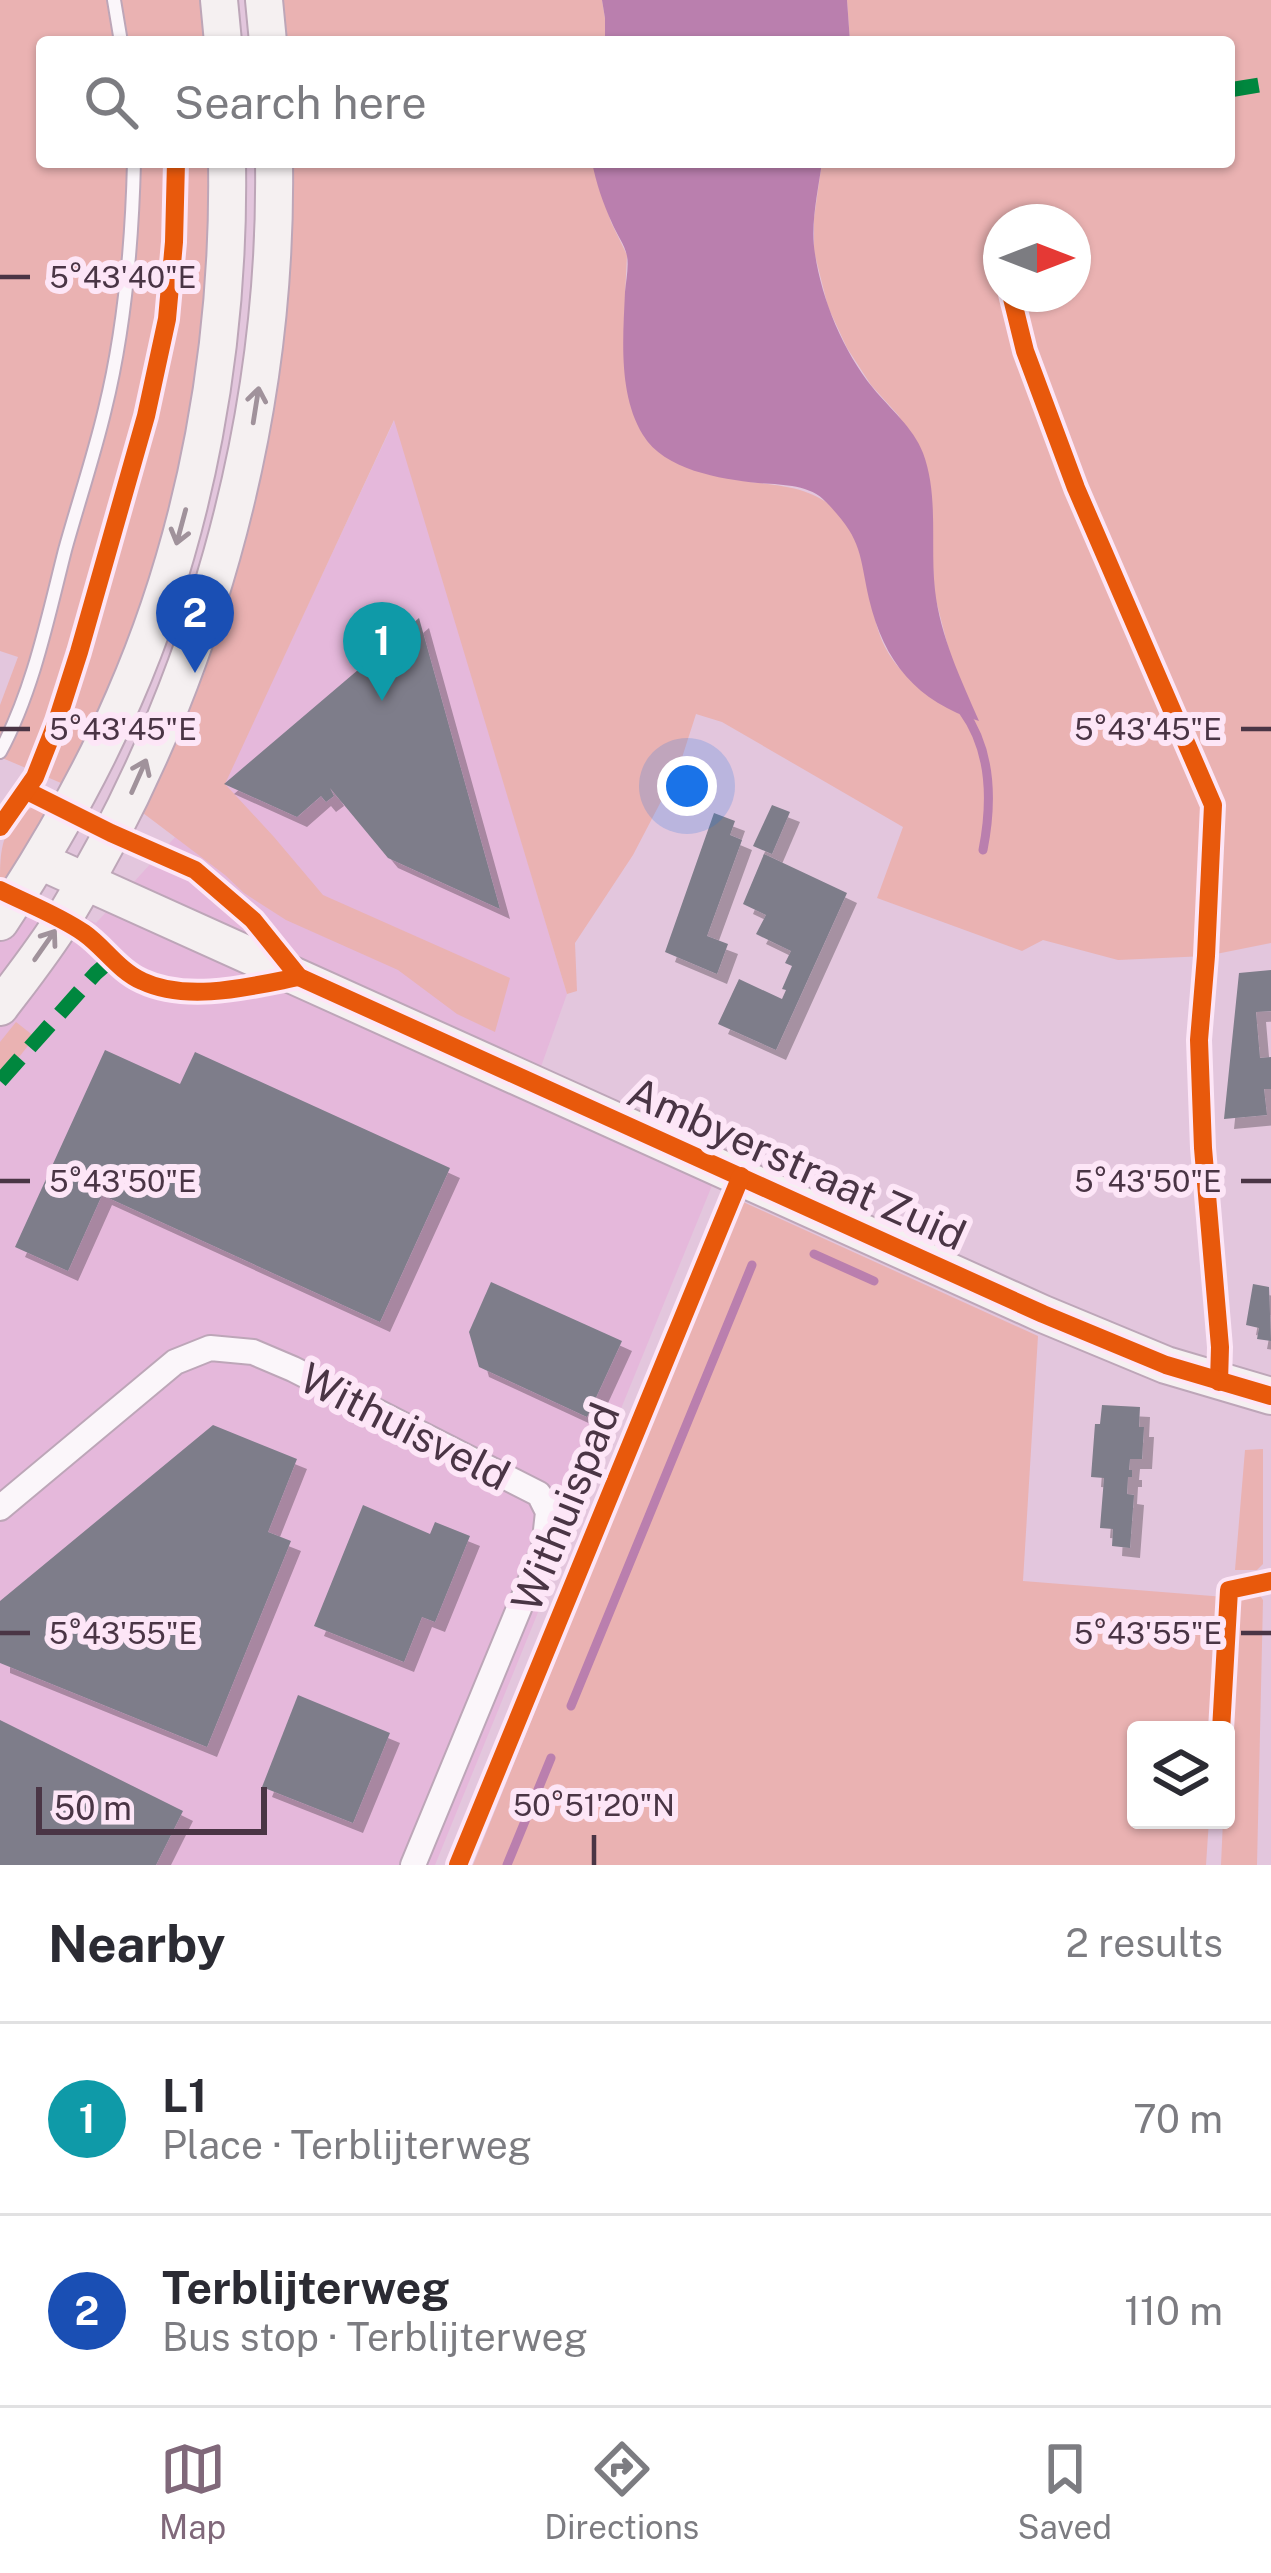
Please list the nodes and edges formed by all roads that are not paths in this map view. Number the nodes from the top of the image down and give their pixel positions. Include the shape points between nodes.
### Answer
1 (114, 0) edge
2 (219, 0) edge
3 (264, 0) edge
4 (120, 36) edge
5 (222, 36) edge
6 (267, 36) edge
7 (134, 168) edge
8 (227, 168) edge
9 (274, 168) edge
10 (0, 752) edge
11 (40, 861) junction
12 (86, 880) junction
13 (0, 922) edge
14 (0, 1007) edge
15 (1271, 1396) edge
16 (0, 1508) edge
17 (413, 1865) edge

1 - 4 lane
2 - 5 main road
3 - 6 main road
7 - 10 lane via 124,313 106,408 49,614
8 -> 11 main road via 216,363 182,526 127,693
12 -> 9 main road via 163,722 232,513 265,340
11 - 12 main road, Ambyerstraat Zuid
11 - 13 main road
14 -> 12 main road
12 - 15 main road, Ambyerstraat Zuid via 1043,1314 1166,1365
16 - 17 street, Withuisveld via 175,1362 210,1348 253,1352 539,1494 548,1512 544,1548

